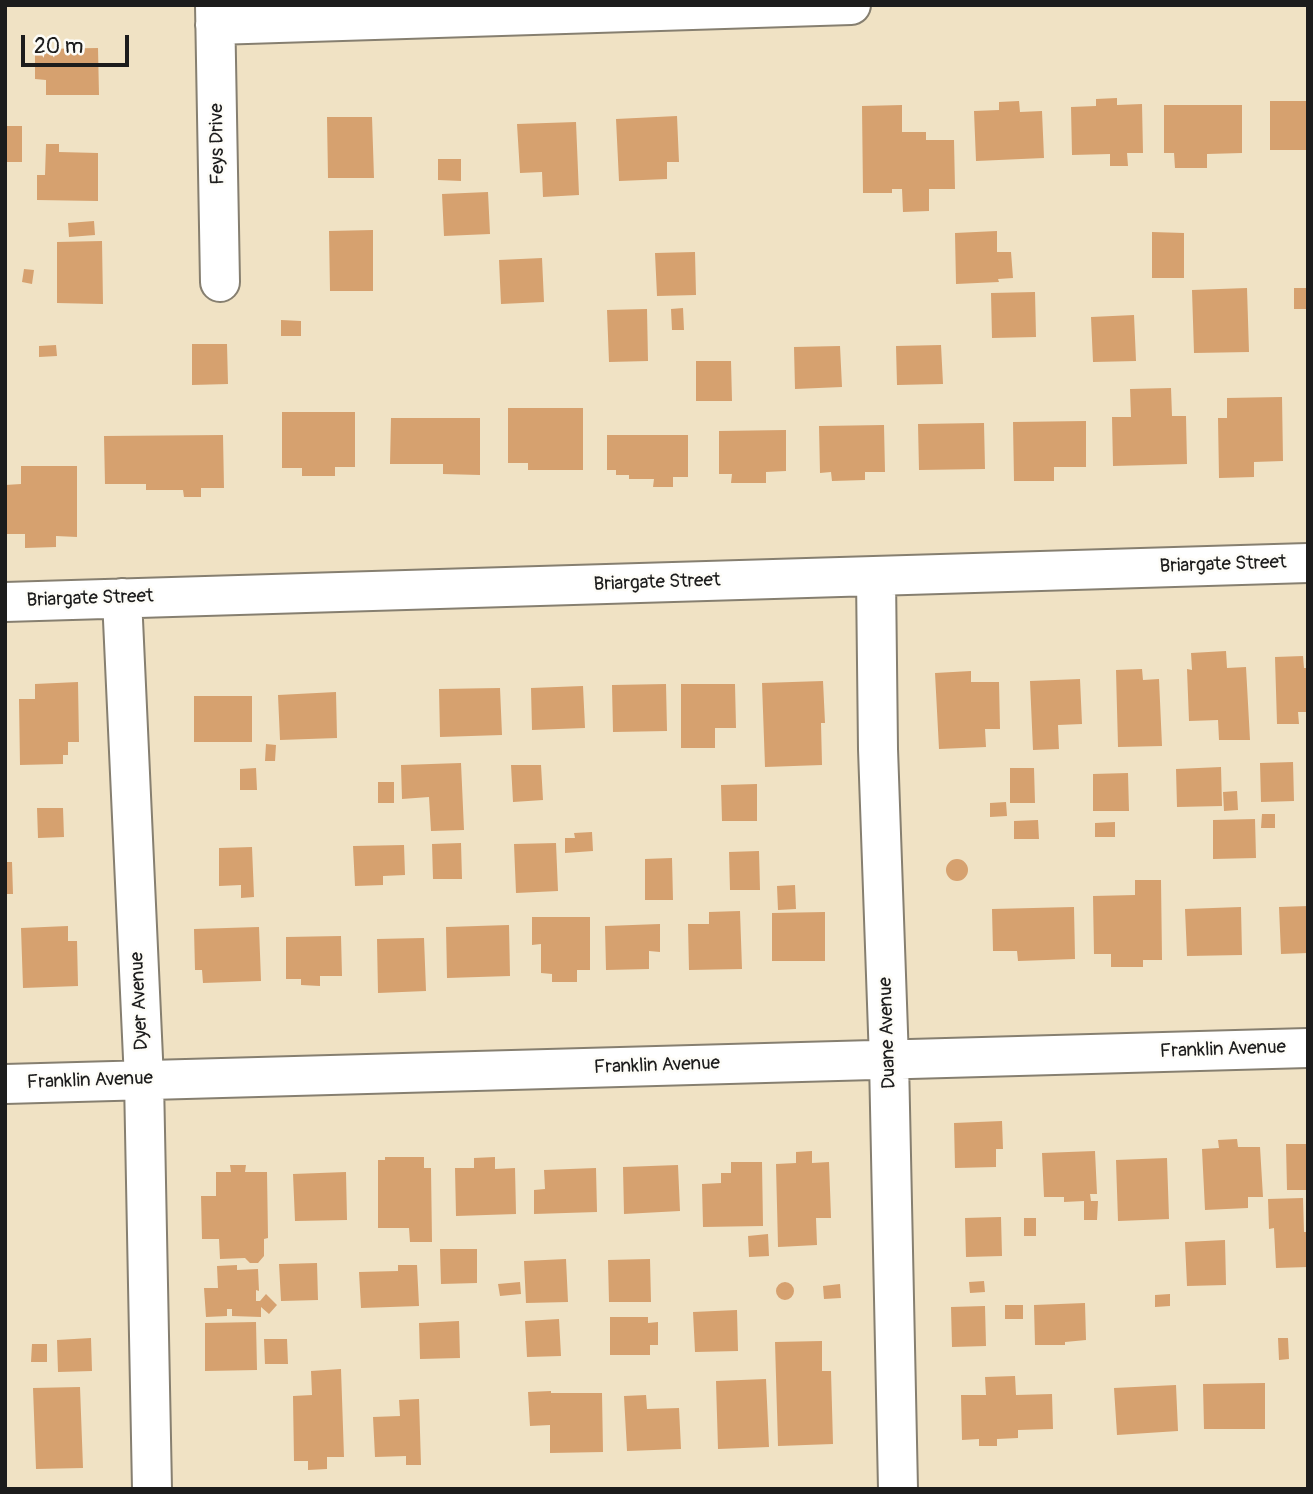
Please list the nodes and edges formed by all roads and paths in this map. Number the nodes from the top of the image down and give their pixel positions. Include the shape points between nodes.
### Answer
1 (851, 5) edge
2 (836, 6) edge
3 (215, 15) edge
4 (220, 282) dead end
5 (1308, 563) edge
6 (876, 577) junction
7 (122, 598) junction
8 (5, 602) edge
9 (1308, 1048) edge
10 (889, 1060) junction
11 (144, 1080) junction
12 (5, 1084) edge
13 (152, 1489) edge
14 (898, 1489) edge

1 - 2 street
2 - 3 street
3 - 4 street, Feys Drive
5 - 6 street, Briargate Street
6 - 7 street, Briargate Street
6 - 10 street, Duane Avenue
7 - 8 street, Briargate Street
7 - 11 street, Dyer Avenue
9 - 10 street, Franklin Avenue
10 - 11 street, Franklin Avenue
10 - 14 street, Duane Avenue
11 - 12 street, Franklin Avenue
11 - 13 street, Dyer Avenue

